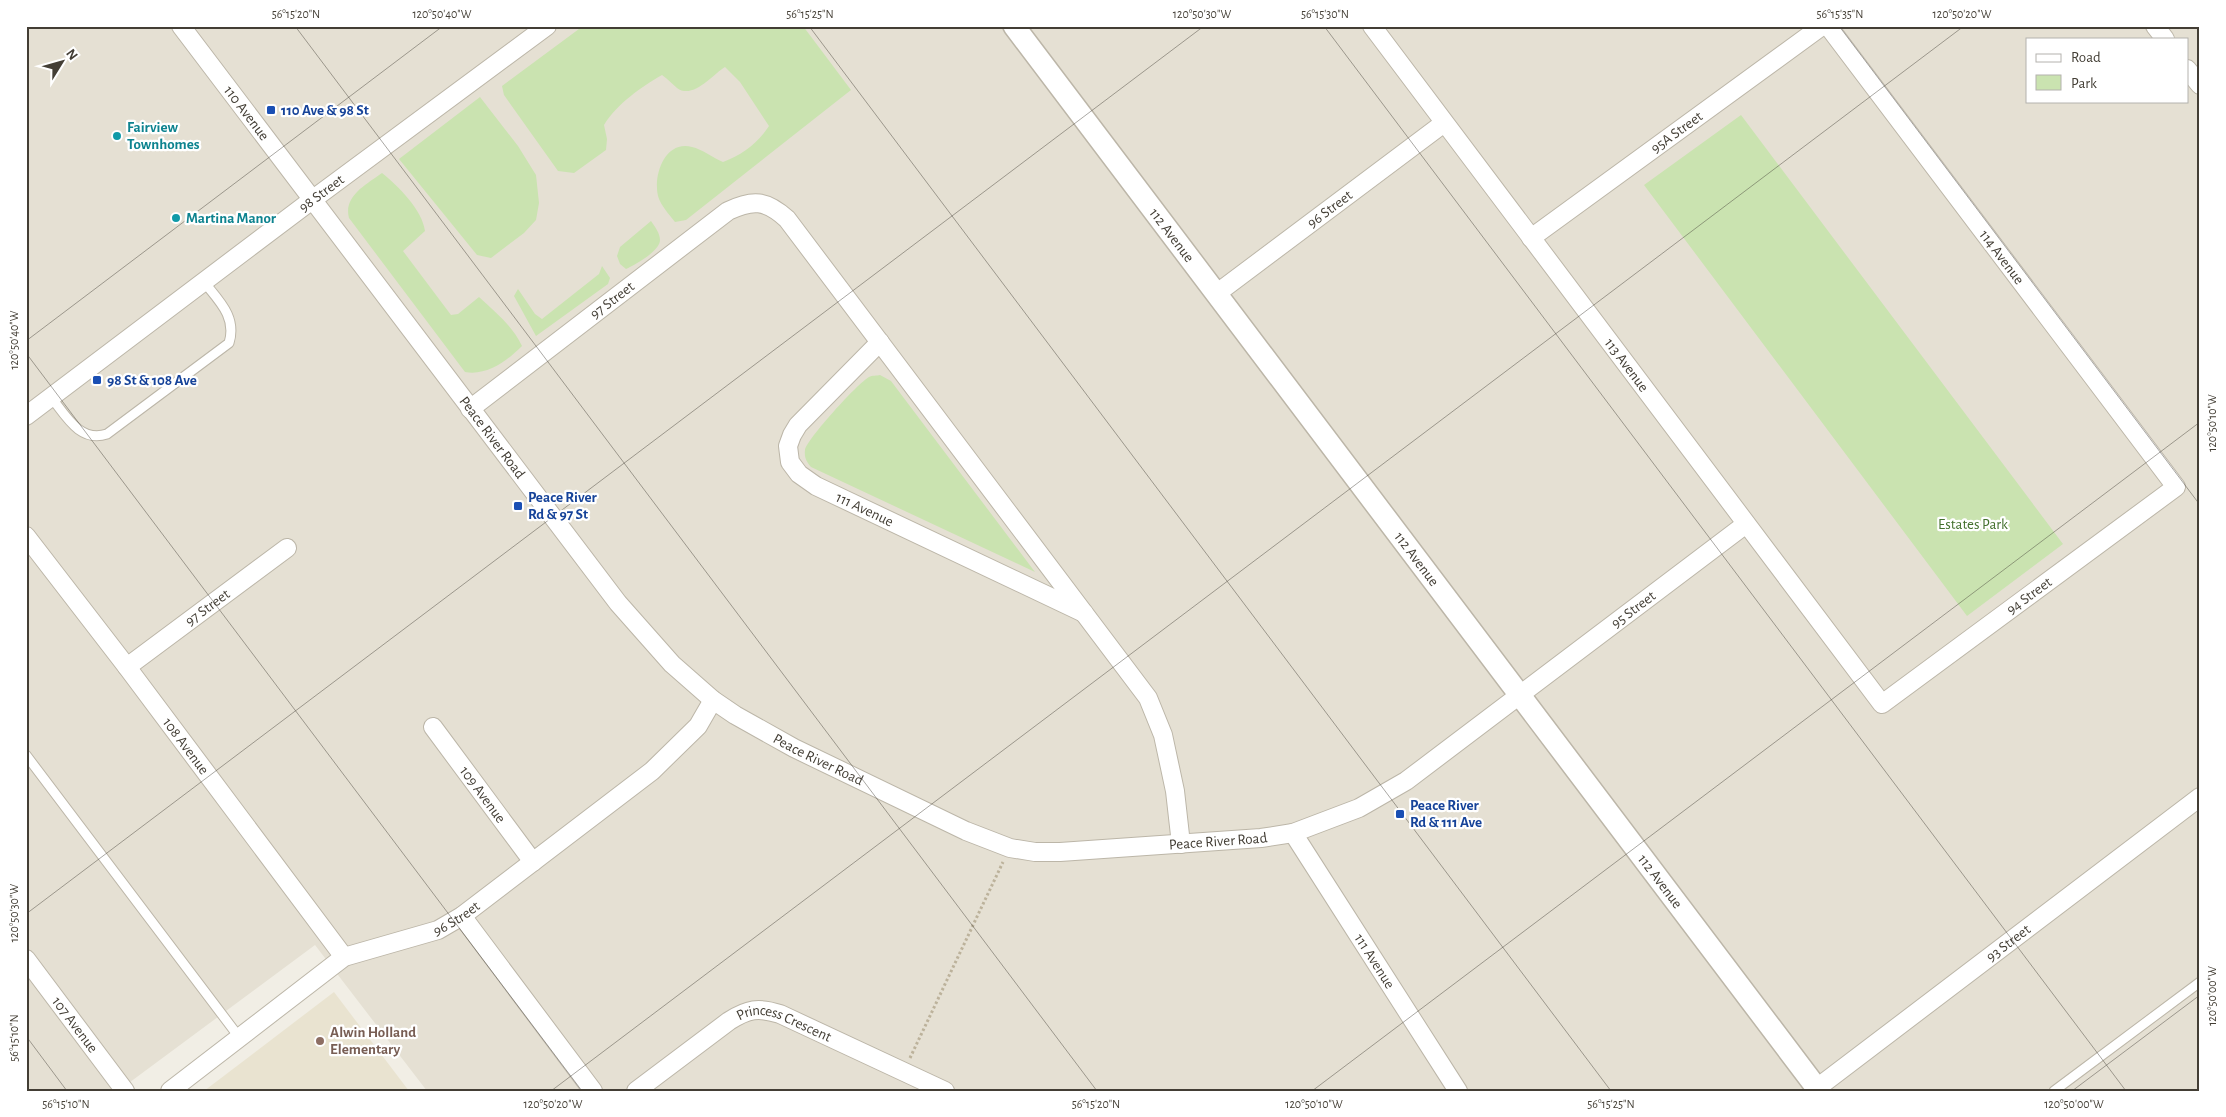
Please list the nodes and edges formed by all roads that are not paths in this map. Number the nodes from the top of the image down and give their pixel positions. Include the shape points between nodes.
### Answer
1 (181, 26) edge
2 (546, 26) edge
3 (1014, 26) edge
4 (1372, 26) edge
5 (1822, 26) edge
6 (1828, 26) edge
7 (2155, 26) edge
8 (2164, 38) edge
9 (2188, 70) edge
10 (2200, 85) edge
11 (1444, 123) junction
12 (312, 200) junction
13 (758, 202) joint
14 (1531, 238) junction
15 (204, 282) junction
16 (1216, 294) junction
17 (880, 342) junction
18 (50, 398) junction
19 (470, 408) junction
20 (26, 416) edge
21 (2176, 487) joint
22 (1746, 524) junction
23 (26, 536) edge
24 (287, 548) dead end
25 (1087, 614) junction
26 (127, 667) junction
27 (1519, 695) junction
28 (713, 700) junction
29 (1882, 704) joint
30 (433, 727) dead end
31 (26, 755) edge
32 (2200, 797) edge
33 (1293, 833) junction
34 (1181, 844) junction
35 (533, 862) junction
36 (462, 916) junction
37 (344, 958) junction
38 (26, 959) edge
39 (2200, 982) edge
40 (240, 1037) junction
41 (1818, 1089) edge
42 (125, 1091) edge
43 (170, 1091) edge
44 (593, 1091) edge
45 (636, 1091) edge
46 (946, 1091) edge
47 (1458, 1091) edge
48 (2054, 1091) edge

1 - 12 street, 110 Avenue
2 - 12 street, 98 Street
3 - 16 street, 112 Avenue
4 - 11 street, 113 Avenue
5 - 14 street, 95A Street
6 - 21 street, 114 Avenue
7 - 8 street
9 - 10 street
11 - 14 street, 113 Avenue
11 - 16 street, 96 Street
12 - 15 street, 98 Street
12 - 19 street, Peace River Road
13 - 17 street, 111 Avenue via 774,208 787,219
13 - 19 street, 97 Street via 742,204 728,211
14 - 22 street, 113 Avenue
15 - 18 street, 98 Street
15 - 18 lane via 231,321 232,332 228,342 107,434 97,438 86,436
16 - 27 street, 112 Avenue
17 - 25 street, 111 Avenue
17 - 25 street, 111 Avenue via 795,430 788,446 790,462 799,474 816,486
18 - 20 street, 98 Street
19 - 28 street, Peace River Road via 628,616 672,664
21 - 29 street, 94 Street
22 - 27 street, 95 Street
22 - 29 street, 113 Avenue
23 - 26 street, 108 Avenue
24 - 26 street, 97 Street
25 - 34 street, 111 Avenue via 1148,698 1163,735 1175,791
26 - 37 street, 108 Avenue
27 - 33 street, Peace River Road via 1384,795 1327,822
27 - 41 street, 112 Avenue
28 - 34 street, Peace River Road via 794,748 966,832 1010,848 1060,852
28 - 35 street, 96 Street via 698,726 672,754
30 - 35 street, 109 Avenue
31 - 40 lane
32 - 41 street, 93 Street
33 - 34 street, Peace River Road
33 - 47 street, 111 Avenue
35 - 36 street, 96 Street
36 - 37 street, 96 Street via 438,930
36 - 44 street
37 - 40 street, 96 Street
38 - 42 street, 107 Avenue
39 - 48 lane
40 - 43 street, 96 Street
45 - 46 street, Princess Crescent via 729,1020 756,1009 780,1014

